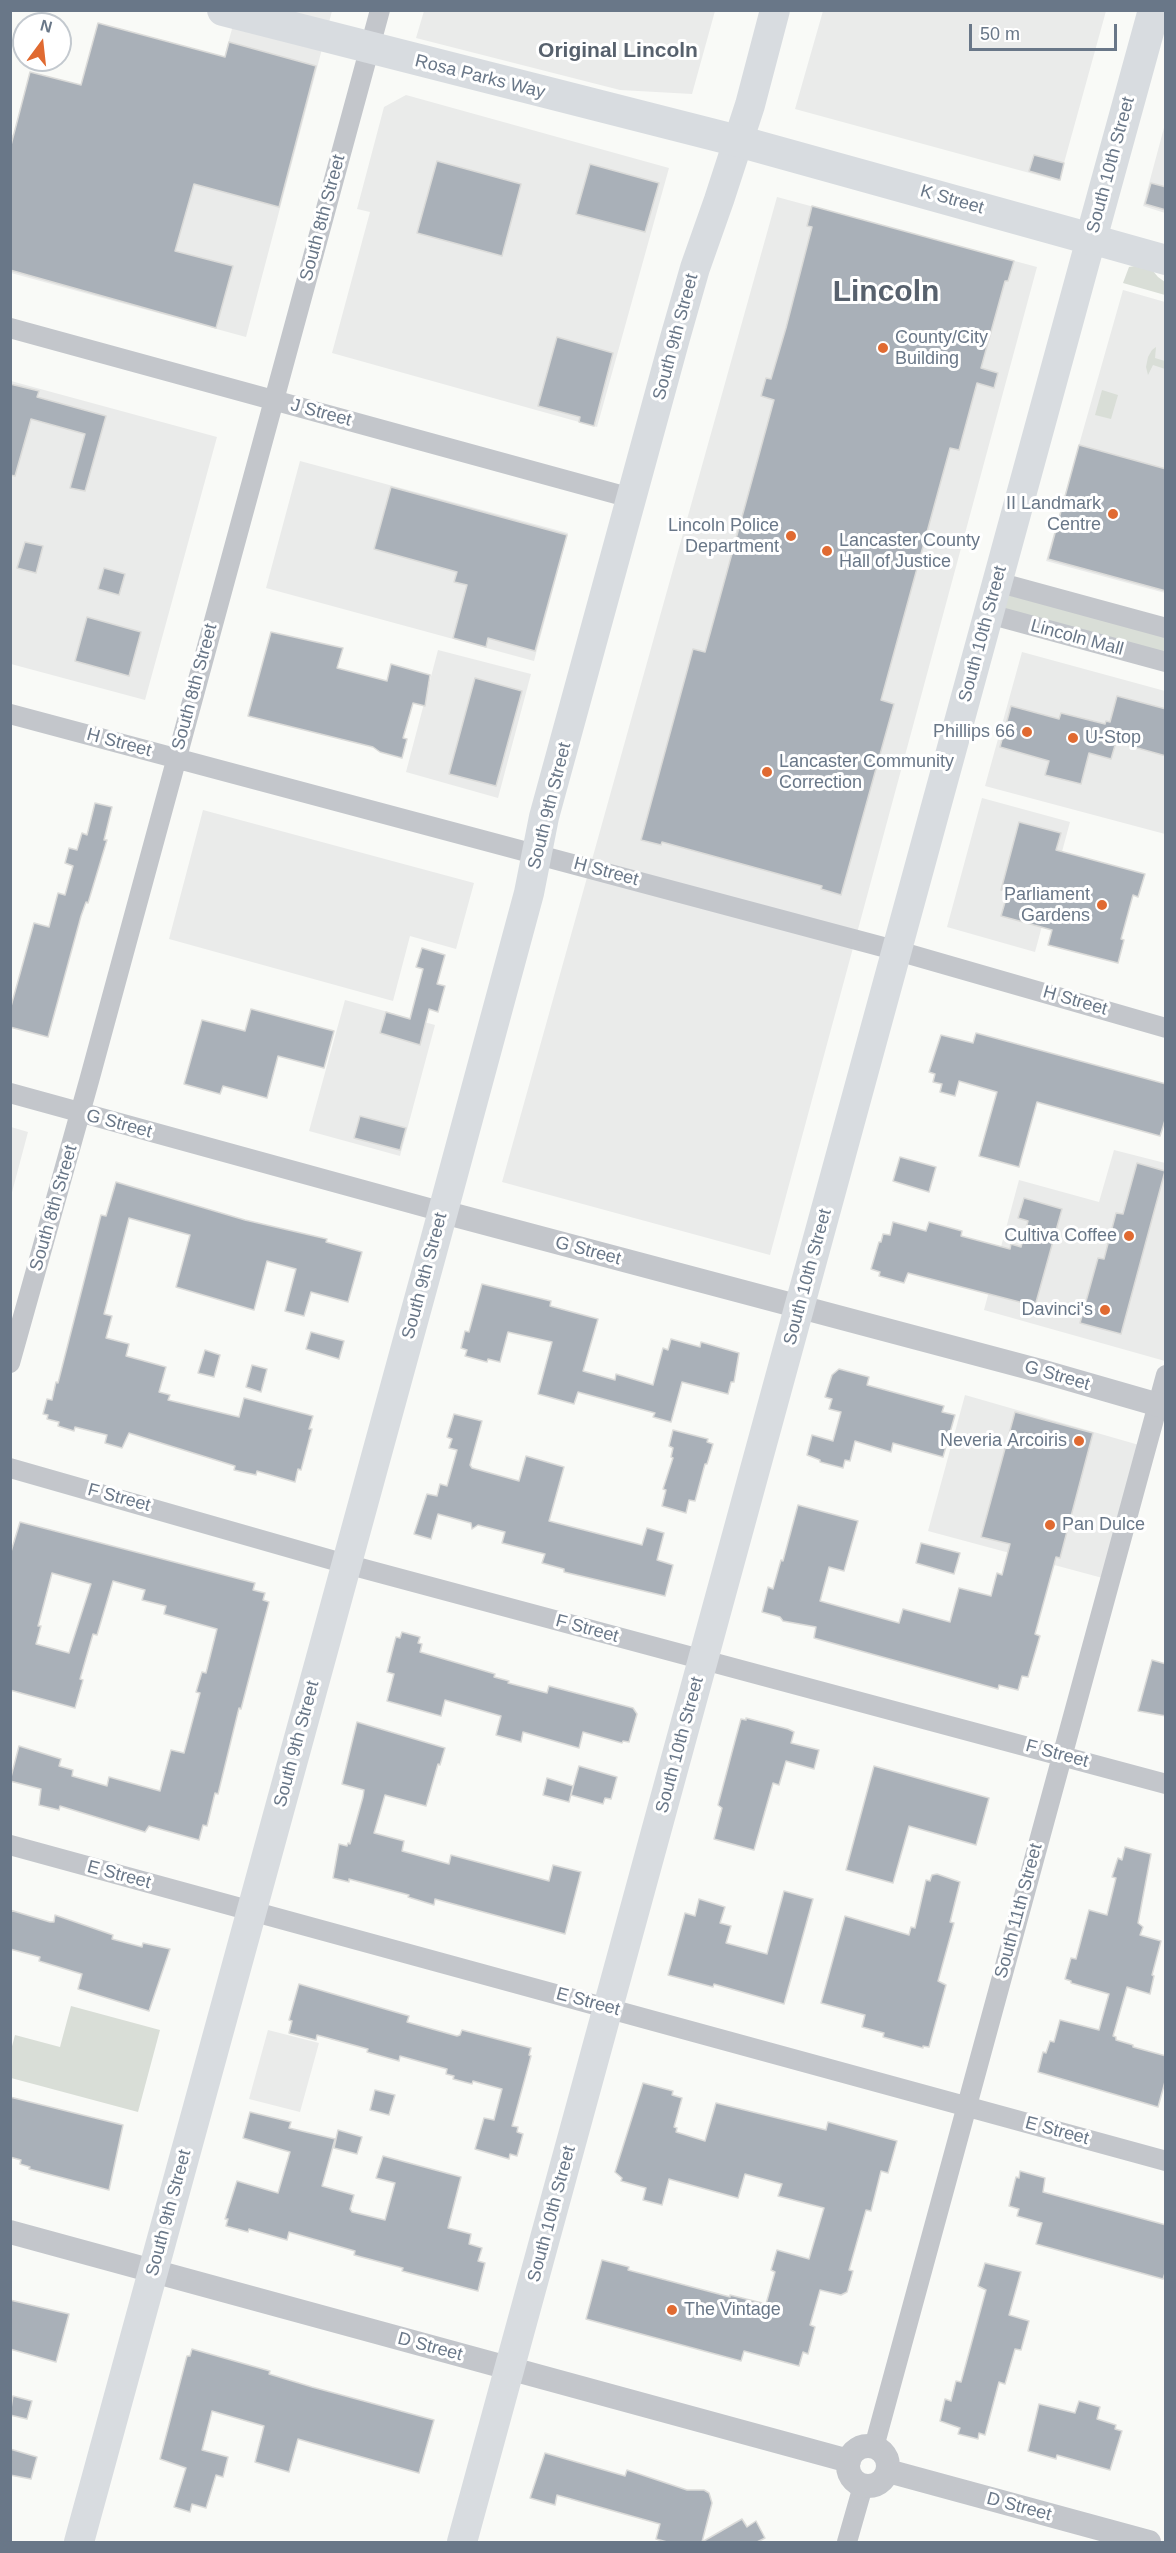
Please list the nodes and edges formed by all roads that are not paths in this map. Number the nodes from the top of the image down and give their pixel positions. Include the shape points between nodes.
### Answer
1 (223, 10) edge
2 (380, 10) edge
3 (775, 10) edge
4 (1154, 10) edge
5 (738, 141) junction
6 (1091, 239) junction
7 (1166, 260) edge
8 (10, 328) edge
9 (273, 400) junction
10 (631, 498) junction
11 (998, 582) junction
12 (989, 614) junction
13 (1166, 628) edge
14 (1166, 662) edge
15 (10, 714) edge
16 (176, 758) junction
17 (537, 854) junction
18 (898, 951) junction
19 (1166, 1028) edge
20 (10, 1093) edge
21 (80, 1114) junction
22 (443, 1212) junction
23 (800, 1308) junction
24 (10, 1363) edge
25 (1166, 1375) edge
26 (1162, 1406) edge
27 (10, 1468) edge
28 (346, 1564) junction
29 (704, 1661) junction
30 (1062, 1755) junction
31 (1166, 1784) edge
32 (10, 1845) edge
33 (251, 1911) junction
34 (608, 2008) junction
35 (966, 2106) junction
36 (1166, 2161) edge
37 (10, 2232) edge
38 (153, 2271) junction
39 (510, 2368) junction
40 (874, 2447) junction
41 (849, 2461) junction
42 (888, 2470) junction
43 (863, 2486) junction
44 (79, 2542) edge
45 (462, 2542) edge
46 (848, 2542) edge
47 (1149, 2542) edge

1 - 5 highway, Rosa Parks Way
2 - 9 street, South 8th Street
3 - 5 main road, South 9th Street
4 - 6 highway, South 10th Street
5 - 6 highway, K Street
5 - 10 main road, South 9th Street via 694,268
6 - 7 main road, K Street
6 - 11 main road, South 10th Street
8 - 9 street, J Street
9 - 10 street, J Street
9 - 16 street, South 8th Street
10 - 17 main road, South 9th Street
11 - 12 main road, South 10th Street
11 - 13 street, Lincoln Mall
12 - 14 street, Lincoln Mall
12 - 18 main road, South 10th Street
15 - 16 street, H Street
16 - 17 street, H Street
16 - 21 street, South 8th Street
17 - 18 street, H Street
17 - 22 main road, South 9th Street
18 - 19 street, H Street
18 - 23 main road, South 10th Street
20 - 21 street, G Street
21 - 22 street, G Street
21 - 24 street, South 8th Street
22 - 23 street, G Street
22 - 28 main road, South 9th Street
23 - 26 street, G Street
23 - 29 main road, South 10th Street
25 - 26 street, South 11th Street
26 - 30 street, South 11th Street
27 - 28 street, F Street
28 - 29 street, F Street
28 - 33 main road, South 9th Street
29 - 30 street, F Street
29 - 34 main road, South 10th Street
30 - 31 street, F Street
30 - 35 street, South 11th Street
32 - 33 street, E Street
33 - 34 street, E Street
33 - 38 main road, South 9th Street
34 - 35 street, E Street
34 - 39 main road, South 10th Street
35 - 36 street, E Street
35 - 40 street, South 11th Street
37 - 38 street, D Street
38 - 39 street, D Street
38 - 44 main road, South 9th Street
39 - 41 street, D Street
39 - 45 main road, South 10th Street
40 - 41 street via 861,2447
40 - 42 street via 885,2454
41 - 43 street via 850,2474
42 - 43 street via 879,2483
42 - 47 street, D Street
43 - 46 street

